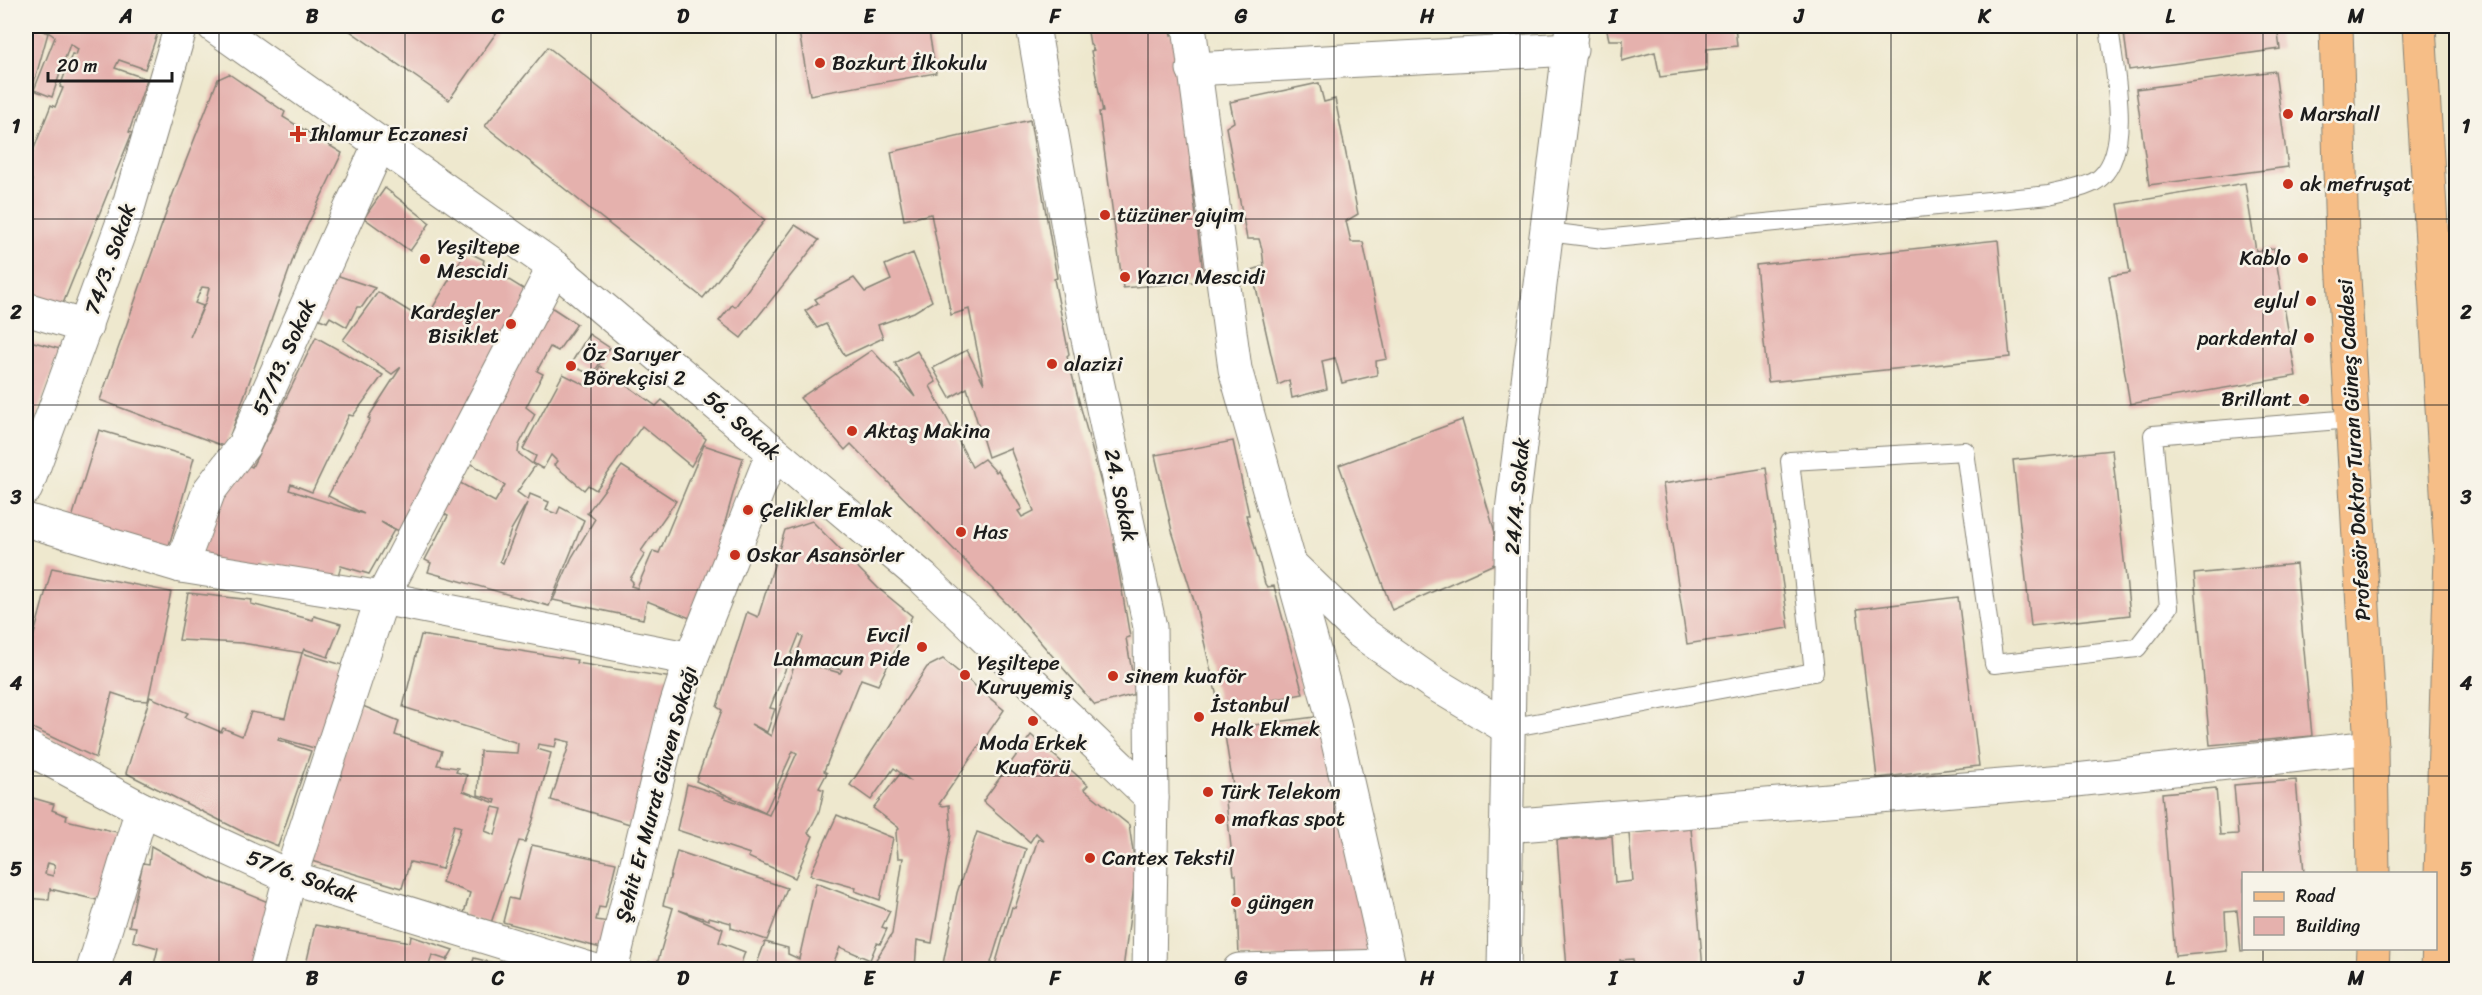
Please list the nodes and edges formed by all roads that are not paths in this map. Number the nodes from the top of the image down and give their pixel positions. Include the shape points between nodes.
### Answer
1 (181, 26) edge
2 (214, 26) edge
3 (1033, 26) edge
4 (1189, 26) edge
5 (2109, 26) edge
6 (2336, 26) edge
7 (2419, 26) edge
8 (1572, 37) edge
9 (1193, 69) junction
10 (380, 143) junction
11 (1548, 232) junction
12 (554, 267) junction
13 (26, 309) edge
14 (86, 327) junction
15 (2352, 419) junction
16 (773, 452) junction
17 (26, 488) edge
18 (26, 520) edge
19 (1290, 564) junction
20 (181, 566) junction
21 (382, 598) junction
22 (691, 659) junction
23 (1508, 728) junction
24 (26, 747) edge
25 (2371, 747) junction
26 (1152, 798) junction
27 (142, 809) junction
28 (1506, 826) junction
29 (2373, 872) edge
30 (290, 877) junction
31 (2373, 950) edge
32 (1390, 968) edge
33 (93, 969) edge
34 (266, 969) edge
35 (593, 969) edge
36 (611, 969) edge
37 (1149, 969) edge
38 (1239, 969) edge
39 (1504, 969) edge
40 (2372, 969) edge
41 (2438, 969) edge

1 - 14 street, 74/3. Sokak via 128,208
2 - 10 street, 56. Sokak
3 - 26 street, 24. Sokak via 1085,325 1150,627
4 - 9 street
5 - 11 lane via 2119,116 2116,152 2101,178 2079,187 2049,195 1604,238
6 - 15 main road, Profesör Doktor Turan Güneş Caddesi
7 - 41 main road via 2451,556
8 - 9 street
8 - 11 street, 24/4. Sokak
9 - 19 street via 1235,369
10 - 12 street, 56. Sokak
10 - 20 street, 57/13. Sokak via 244,445 209,491
11 - 23 street, 24/4. Sokak via 1512,511
12 - 16 street, 56. Sokak
12 - 21 street
13 - 14 street
14 - 17 street, 74/3. Sokak
15 - 23 lane via 2153,435 2169,607 2137,648 1994,664 1965,451 1790,461 1814,672
15 - 25 main road, Profesör Doktor Turan Güneş Caddesi
16 - 22 street, Şehit Er Murat Güven Sokağı
16 - 26 street, 56. Sokak via 923,578
18 - 20 street
19 - 23 street via 1359,631 1430,681
19 - 32 street via 1330,707
20 - 21 street
21 - 22 street
21 - 30 street
22 - 36 street, Şehit Er Murat Güven Sokağı via 673,715
23 - 28 street, 24/4. Sokak
24 - 27 street, 57/6. Sokak
25 - 28 street via 2076,780
25 - 29 main road, Profesör Doktor Turan Güneş Caddesi
26 - 37 street, 24. Sokak
27 - 30 street, 57/6. Sokak
27 - 33 street
28 - 39 street, 24/4. Sokak
30 - 34 street
30 - 35 street, 57/6. Sokak
31 - 40 main road
32 - 38 street

